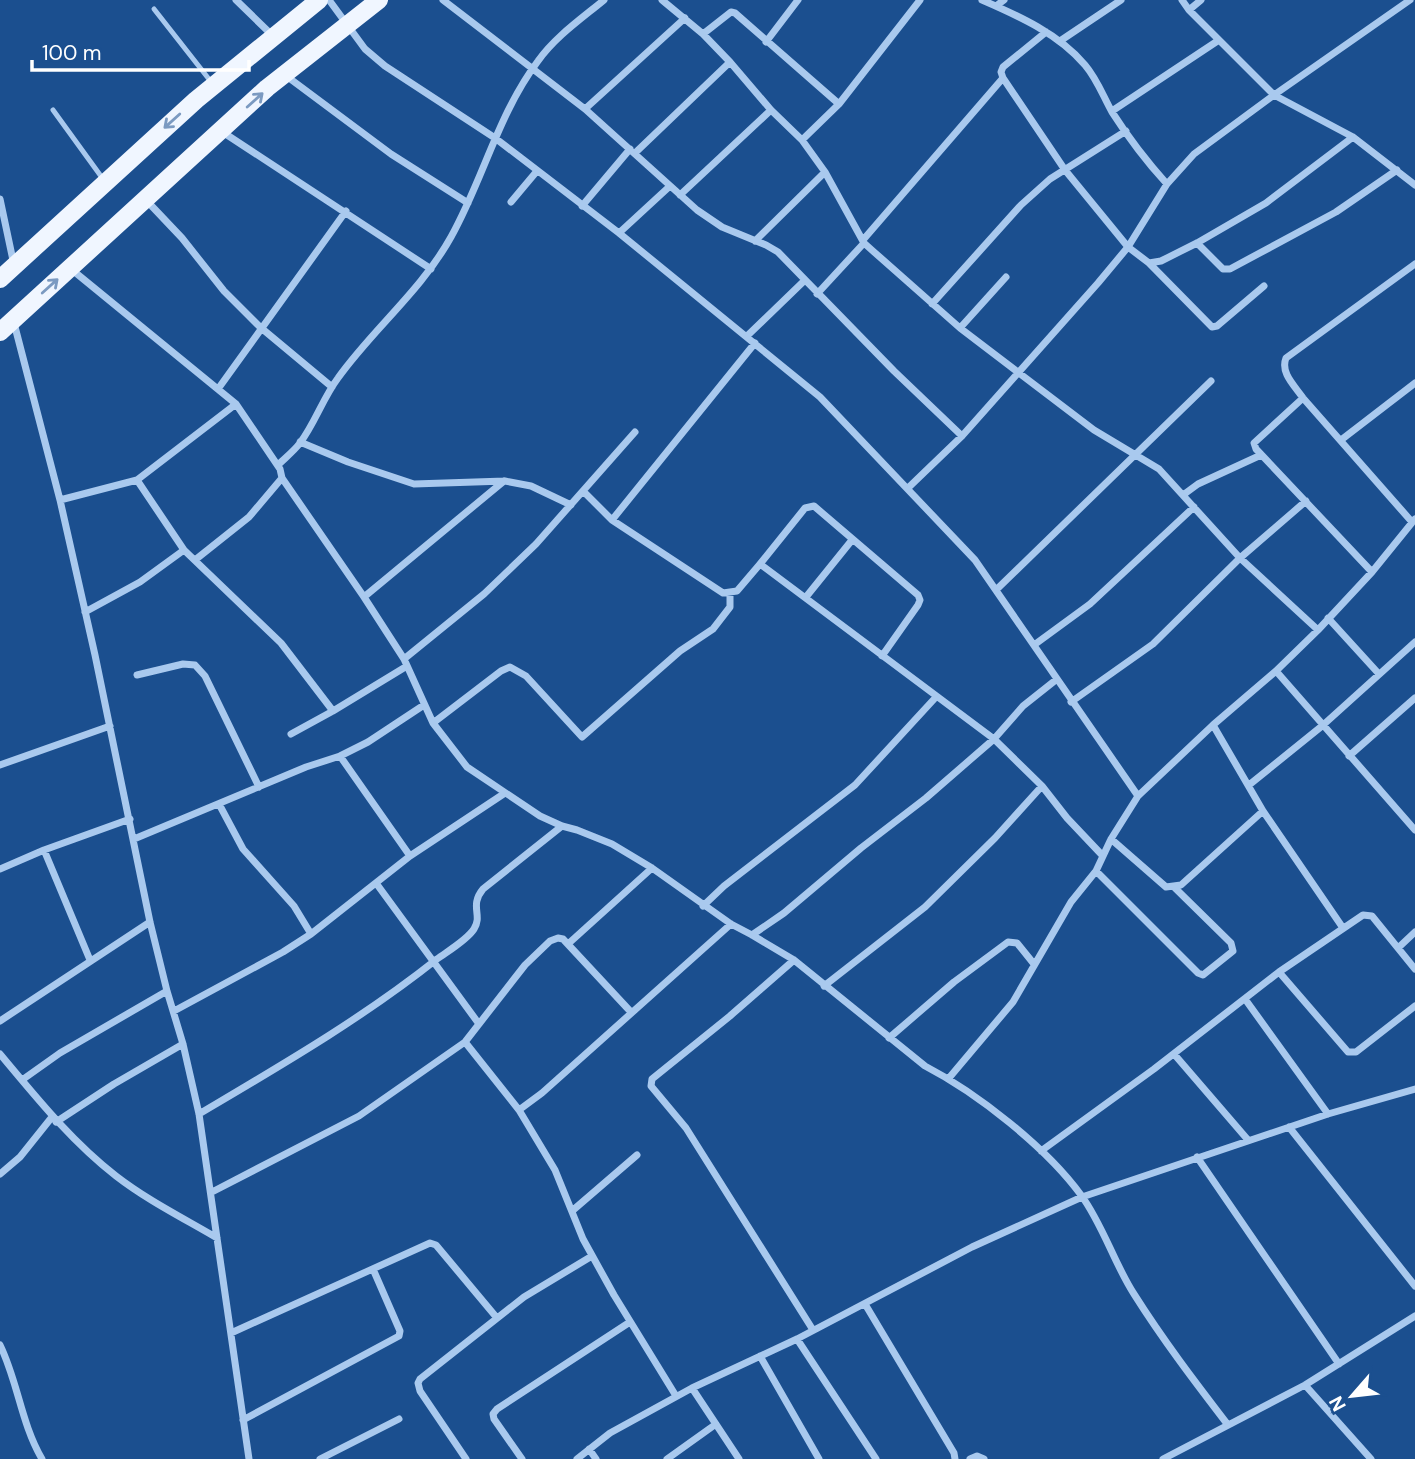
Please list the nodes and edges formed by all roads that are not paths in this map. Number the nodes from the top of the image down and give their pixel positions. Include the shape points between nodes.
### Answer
1 (236, 0) edge
2 (319, 0) edge
3 (329, 0) edge
4 (379, 0) edge
5 (443, 0) edge
6 (604, 0) edge
7 (662, 0) edge
8 (798, 0) edge
9 (920, 0) edge
10 (982, 0) edge
11 (1004, 0) edge
12 (1121, 0) edge
13 (1182, 0) edge
14 (1201, 0) edge
15 (1405, 1) edge
16 (996, 6) junction
17 (154, 9) dead end
18 (1189, 10) junction
19 (685, 18) junction
20 (346, 24) junction
21 (1046, 32) junction
22 (703, 34) junction
23 (273, 37) junction
24 (1219, 40) junction
25 (1060, 41) junction
26 (766, 42) junction
27 (730, 62) junction
28 (533, 68) junction
29 (285, 74) junction
30 (1003, 78) junction
31 (214, 85) junction
32 (1274, 95) junction
33 (839, 104) junction
34 (585, 109) junction
35 (53, 110) dead end
36 (771, 110) junction
37 (1112, 111) junction
38 (221, 131) junction
39 (1126, 131) junction
40 (1353, 137) junction
41 (495, 138) junction
42 (802, 139) junction
43 (633, 151) junction
44 (1065, 170) junction
45 (1397, 170) junction
46 (537, 171) junction
47 (825, 172) junction
48 (105, 182) junction
49 (1167, 184) junction
50 (1415, 185) edge
51 (670, 186) junction
52 (680, 195) junction
53 (0, 198) edge
54 (146, 199) junction
55 (511, 202) dead end
56 (468, 203) junction
57 (582, 206) junction
58 (346, 211) junction
59 (619, 233) junction
60 (755, 240) junction
61 (863, 242) junction
62 (1197, 243) junction
63 (1128, 247) junction
64 (1149, 263) junction
65 (1415, 264) edge
66 (14, 266) junction
67 (70, 268) junction
68 (431, 269) junction
69 (1006, 276) dead end
70 (0, 279) edge
71 (804, 281) junction
72 (1264, 286) dead end
73 (817, 294) junction
74 (932, 304) junction
75 (6, 326) edge
76 (260, 327) junction
77 (960, 328) junction
78 (747, 336) junction
79 (755, 343) junction
80 (1019, 373) junction
81 (1211, 381) dead end
82 (1415, 383) edge
83 (332, 387) junction
84 (218, 389) junction
85 (1303, 398) junction
86 (236, 404) junction
87 (635, 432) dead end
88 (962, 436) junction
89 (1341, 440) junction
90 (300, 442) junction
91 (1137, 455) junction
92 (1261, 455) junction
93 (278, 465) junction
94 (282, 478) junction
95 (137, 480) junction
96 (505, 481) junction
97 (908, 488) junction
98 (583, 492) junction
99 (1183, 495) junction
100 (60, 500) junction
101 (1306, 501) junction
102 (571, 505) junction
103 (1194, 507) junction
104 (612, 520) junction
105 (1412, 522) edge
106 (1415, 533) edge
107 (852, 540) junction
108 (184, 550) junction
109 (1240, 558) junction
110 (195, 560) junction
111 (760, 564) junction
112 (1372, 572) junction
113 (996, 590) junction
114 (730, 593) junction
115 (365, 597) junction
116 (806, 597) junction
117 (85, 612) junction
118 (1328, 618) junction
119 (1318, 630) junction
120 (1415, 642) edge
121 (1034, 645) junction
122 (882, 656) junction
123 (405, 663) junction
124 (1276, 671) junction
125 (1379, 674) junction
126 (137, 675) dead end
127 (1057, 679) junction
128 (936, 697) junction
129 (1415, 698) edge
130 (1071, 702) junction
131 (424, 705) junction
132 (333, 711) junction
133 (433, 723) junction
134 (1213, 725) junction
135 (110, 726) junction
136 (1322, 726) junction
137 (290, 734) dead end
138 (994, 739) junction
139 (340, 756) junction
140 (1349, 756) junction
141 (0, 765) edge
142 (1249, 785) junction
143 (1042, 786) junction
144 (259, 787) junction
145 (505, 793) junction
146 (1138, 796) junction
147 (219, 804) junction
148 (1263, 811) junction
149 (130, 819) junction
150 (562, 827) junction
151 (1415, 830) edge
152 (134, 839) junction
153 (1111, 839) junction
154 (44, 850) junction
155 (1102, 855) junction
156 (411, 856) junction
157 (652, 868) junction
158 (0, 869) edge
159 (1096, 871) junction
160 (376, 883) junction
161 (1175, 888) junction
162 (703, 906) junction
163 (150, 922) junction
164 (730, 924) junction
165 (1343, 928) junction
166 (1415, 932) edge
167 (312, 934) junction
168 (752, 934) junction
169 (568, 944) junction
170 (1398, 948) junction
171 (90, 960) junction
172 (793, 960) junction
173 (433, 962) junction
174 (1034, 964) junction
175 (1415, 969) edge
176 (1279, 972) junction
177 (824, 986) junction
178 (167, 991) junction
179 (1245, 999) junction
180 (1415, 1006) edge
181 (174, 1011) junction
182 (630, 1012) junction
183 (0, 1021) edge
184 (479, 1024) junction
185 (889, 1038) junction
186 (465, 1042) junction
187 (183, 1044) junction
188 (0, 1054) edge
189 (1174, 1054) junction
190 (8, 1063) junction
191 (0, 1070) edge
192 (949, 1078) junction
193 (22, 1080) junction
194 (1415, 1088) edge
195 (519, 1110) junction
196 (199, 1114) junction
197 (1328, 1114) junction
198 (54, 1119) junction
199 (1289, 1127) junction
200 (1248, 1140) junction
201 (1041, 1151) junction
202 (637, 1155) dead end
203 (1197, 1157) junction
204 (0, 1174) edge
205 (212, 1192) junction
206 (1082, 1196) junction
207 (572, 1211) junction
208 (217, 1238) junction
209 (592, 1255) junction
210 (373, 1269) junction
211 (1415, 1286) edge
212 (864, 1304) junction
213 (1415, 1316) edge
214 (497, 1318) junction
215 (630, 1322) junction
216 (813, 1330) junction
217 (231, 1333) junction
218 (797, 1339) junction
219 (0, 1345) edge
220 (760, 1356) junction
221 (1339, 1364) junction
222 (1305, 1385) junction
223 (692, 1388) junction
224 (676, 1396) junction
225 (399, 1419) dead end
226 (243, 1420) junction
227 (716, 1424) junction
228 (1228, 1425) junction
229 (589, 1449) junction
230 (1365, 1452) junction
231 (330, 1457) edge
232 (42, 1459) edge
233 (248, 1459) edge
234 (320, 1459) edge
235 (466, 1459) edge
236 (522, 1459) edge
237 (577, 1459) edge
238 (596, 1459) edge
239 (667, 1459) edge
240 (739, 1459) edge
241 (819, 1459) edge
242 (876, 1459) edge
243 (955, 1459) edge
244 (970, 1459) edge
245 (984, 1459) edge
246 (1163, 1459) edge
247 (1357, 1459) edge
248 (1371, 1459) edge

1 - 23 street
2 - 23 main road
3 - 20 street
4 - 20 main road
5 - 28 street
6 - 28 street
7 - 19 street
8 - 26 street
9 - 33 street
10 - 16 street
11 - 16 street
12 - 25 street
13 - 18 street
14 - 18 street
15 - 32 street
16 - 21 street
17 - 31 lane
18 - 24 street
19 - 22 street
19 - 34 street
20 - 29 main road
20 - 41 street via 385,66
21 - 25 street
21 - 30 street via 1003,67
22 - 26 street via 731,12
22 - 27 street
23 - 31 main road
24 - 32 street
24 - 37 street
25 - 37 street via 1096,79
26 - 33 street
27 - 36 street
27 - 43 street
28 - 34 street
28 - 41 street
38 -> 29 main road
29 - 56 street via 391,154
30 - 44 street
30 - 61 street
31 -> 48 main road
32 - 40 street
32 - 49 street via 1194,154
33 - 42 street
34 - 43 street
35 - 48 lane
36 - 42 street
36 - 52 street
37 - 39 street
38 - 54 main road
38 - 58 street
39 - 44 street
39 - 49 street
40 - 45 street
40 - 62 street via 1266,203
41 - 46 street
41 - 56 street
42 - 47 street
43 - 51 street
43 - 57 street
44 - 63 street
44 - 74 street via 1021,205
45 - 50 street
45 - 62 street via 1336,212 1230,269 1223,270
46 - 55 street
46 - 57 street
47 - 60 street
47 - 61 street
48 - 66 main road
49 - 63 street
51 - 52 street
51 - 59 street
52 - 60 street via 722,227
53 - 66 street
54 - 67 main road
54 - 76 street
56 - 68 street
57 - 59 street
58 - 68 street
58 - 76 street
59 - 78 street
60 - 71 street via 778,253
61 - 73 street
61 - 74 street
62 - 64 street
63 - 64 street
63 - 80 street
64 - 72 street via 1212,327
65 - 85 street via 1286,358 1287,376
66 - 70 main road
75 -> 67 main road
67 - 84 street
68 - 83 street
69 - 77 street
71 - 73 street
71 - 78 street
73 - 88 street
74 - 77 street
75 - 100 street
76 - 83 street
76 - 84 street
77 - 80 street
78 - 79 street
79 - 97 street via 820,397
79 - 104 street
80 - 88 street
80 - 91 street via 1094,430
81 - 91 street
82 - 89 street
83 - 90 street
84 - 86 street
85 - 89 street
85 - 92 street via 1254,443
86 - 93 street
86 - 95 street
87 - 98 street
88 - 97 street
89 - 105 street
90 - 93 street
90 - 96 street via 414,484
91 - 99 street
91 - 113 street
92 - 99 street
92 - 101 street
93 - 94 street
94 - 110 street via 249,517
94 - 115 street
95 - 100 street
95 - 108 street
96 - 102 street via 531,486
96 - 115 street
97 - 113 street via 975,560
98 - 102 street
98 - 104 street
99 - 103 street
100 - 117 street
101 - 109 street
101 - 112 street
102 - 123 street via 484,594
103 - 109 street
103 - 121 street via 1090,604
104 - 114 street via 723,593
105 - 106 street
105 - 112 street
107 - 111 street via 810,505
107 - 116 street
107 - 122 street via 920,600
108 - 110 street
108 - 117 street via 140,582
109 - 119 street
109 - 130 street via 1153,644
110 - 132 street via 281,643
111 - 114 street via 737,592
111 - 116 street
112 - 118 street
113 - 121 street
114 - 133 street via 730,607 713,629 680,651 582,737 526,676 510,667
115 - 123 street
116 - 122 street
117 - 135 street
118 - 119 street
118 - 125 street
119 - 124 street
120 - 125 street
121 - 127 street
122 - 128 street
123 - 131 street
123 - 132 street
124 - 134 street
124 - 136 street
125 - 136 street
126 - 144 street via 195,665 205,676
127 - 130 street
127 - 138 street via 1023,706
128 - 138 street
128 - 162 street via 855,785
129 - 140 street
130 - 146 street
131 - 133 street
131 - 139 street
132 - 137 street
133 - 145 street via 467,767
134 - 142 street
134 - 146 street
135 - 141 street
135 - 149 street
136 - 140 street
136 - 142 street
138 - 143 street
138 - 168 street
139 - 144 street
139 - 156 street
140 - 151 street
142 - 148 street
143 - 155 street
143 - 177 street via 925,906
144 - 147 street
145 - 150 street
145 - 156 street
146 - 153 street
147 - 152 street
147 - 167 street via 243,849 294,906
148 - 161 street
148 - 165 street
149 - 152 street
149 - 154 street
150 - 157 street via 612,844
150 - 173 street via 483,889 475,902 474,930
152 - 163 street
153 - 155 street
153 - 161 street via 1166,887
154 - 158 street
154 - 171 street
155 - 159 street
156 - 160 street
157 - 162 street
157 - 169 street
159 - 161 street via 1203,975 1233,948
159 - 174 street via 1071,902
160 - 167 street
160 - 173 street
162 - 164 street
163 - 171 street
163 - 178 street
164 - 168 street
164 - 182 street
165 - 170 street via 1368,914
165 - 176 street
166 - 170 street
167 - 181 street
168 - 172 street
169 - 182 street
169 - 184 street via 558,938 550,941
170 - 175 street
171 - 183 street
172 - 177 street
172 - 216 street via 652,1079 651,1086 686,1128
173 - 184 street
173 - 196 street via 387,998
174 - 185 street via 1017,943 1008,942
174 - 192 street via 1013,1002
176 - 179 street
176 - 180 street via 1348,1052 1356,1052
177 - 185 street
178 - 181 street
178 - 193 street
179 - 189 street
179 - 197 street
181 - 187 street
182 - 195 street
184 - 186 street
185 - 192 street
186 - 195 street
186 - 205 street via 359,1116
187 - 196 street
187 - 198 street
188 - 190 street
189 - 200 street
189 - 201 street
190 - 191 street
190 - 193 street
192 - 201 street
193 - 198 street
194 - 197 street
195 - 207 street via 555,1170
196 - 205 street
197 - 199 street
198 - 204 street
198 - 208 street via 115,1175
199 - 200 street
199 - 211 street
200 - 203 street
201 - 206 street
202 - 207 street
203 - 206 street
203 - 221 street
205 - 208 street
206 - 212 street
206 - 228 street via 1132,1291 1179,1363
207 - 209 street
208 - 217 street
209 - 214 street
209 - 215 street
210 - 214 street via 432,1243
210 - 217 street
210 - 226 street via 399,1336
212 - 216 street
212 - 243 street
213 - 221 street
214 - 235 street via 418,1384
215 - 224 street
215 - 236 street via 493,1414
216 - 218 street
217 - 226 street
218 - 220 street
218 - 242 street
219 - 232 street via 24,1421
220 - 223 street
220 - 241 street
221 - 222 street
222 - 228 street
222 - 230 street
223 - 224 street
223 - 227 street
224 - 229 street
225 - 231 street
226 - 233 street
227 - 239 street
227 - 240 street
228 - 246 street
229 - 237 street
229 - 238 street
230 - 247 street
230 - 248 street
231 - 234 street
244 - 245 street

